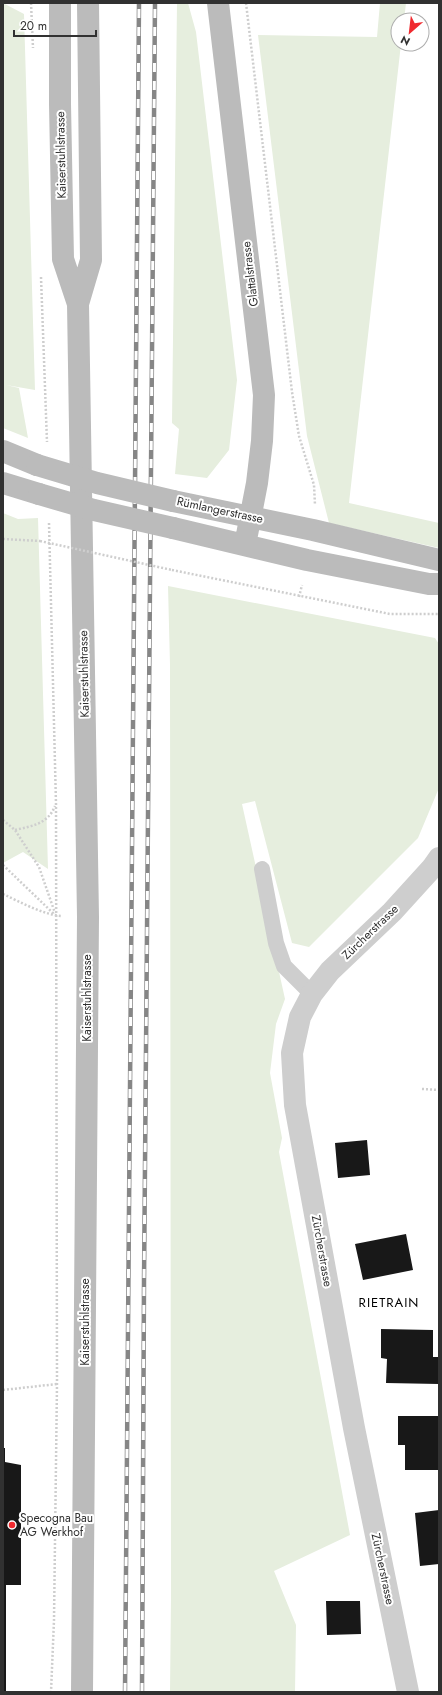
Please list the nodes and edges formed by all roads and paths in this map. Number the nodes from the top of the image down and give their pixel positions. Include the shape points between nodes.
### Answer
1 (31, 3) edge
2 (60, 3) edge
3 (88, 3) edge
4 (218, 3) edge
5 (246, 3) edge
6 (33, 51) dead end
7 (41, 273) dead end
8 (78, 304) junction
9 (3, 451) edge
10 (42, 457) junction
11 (3, 483) edge
12 (315, 506) dead end
13 (250, 517) junction
14 (49, 519) dead end
15 (3, 539) edge
16 (245, 546) junction
17 (439, 560) edge
18 (439, 584) edge
19 (439, 614) edge
20 (56, 804) junction
21 (3, 820) edge
22 (15, 830) junction
23 (439, 858) edge
24 (3, 865) edge
25 (262, 869) dead end
26 (3, 894) edge
27 (56, 915) junction
28 (312, 994) junction
29 (422, 1089) dead end
30 (439, 1090) edge
31 (57, 1384) junction
32 (3, 1390) edge
33 (51, 1692) edge
34 (82, 1692) edge
35 (408, 1692) edge

1 - 6 path
2 - 8 main road, Kaiserstuhlstrasse via 63,259
3 - 8 main road, Kaiserstuhlstrasse via 91,260
4 - 13 main road, Glattalstrasse via 264,395 262,441
5 - 12 path via 292,392 299,436 314,485
7 - 10 path
8 - 34 main road, Kaiserstuhlstrasse via 88,917
9 - 10 main road, Rümlangerstrasse
10 - 13 main road, Rümlangerstrasse, bridge via 97,483
11 - 16 main road, bridge via 94,510
13 - 16 main road, Glattalstrasse
13 - 17 main road, Rümlangerstrasse
14 - 20 path
15 - 19 path, bridge via 40,541 390,614
16 - 18 main road
20 - 22 path via 52,814 42,823
20 - 27 path
21 - 22 path
22 - 27 path via 39,867
23 - 28 street, Zürcherstrasse via 392,912 330,971
24 - 27 path
25 - 28 lane via 276,943 284,966
26 - 27 path
27 - 31 path
28 - 35 street, Zürcherstrasse via 300,1016 292,1053 295,1105 354,1428
29 - 30 path
31 - 32 path
31 - 33 path

